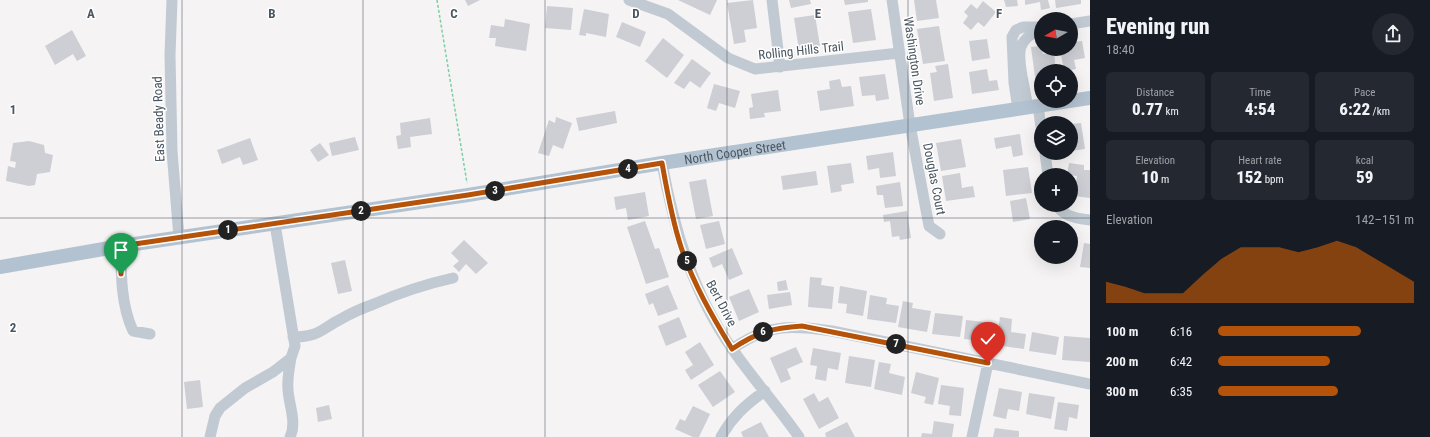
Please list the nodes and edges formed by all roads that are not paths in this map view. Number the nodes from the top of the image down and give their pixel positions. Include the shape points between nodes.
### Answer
1 (172, 0) edge
2 (628, 0) edge
3 (772, 0) edge
4 (892, 0) edge
5 (1090, 21) edge
6 (1078, 23) edge
7 (1034, 32) edge
8 (899, 53) junction
9 (780, 67) junction
10 (1090, 98) edge
11 (1028, 108) junction
12 (1034, 117) edge
13 (910, 125) junction
14 (662, 163) junction
15 (1065, 212) edge
16 (1090, 220) edge
17 (275, 224) junction
18 (940, 234) dead end
19 (179, 238) junction
20 (121, 246) junction
21 (0, 267) edge
22 (453, 278) dead end
23 (150, 334) dead end
24 (293, 337) junction
25 (732, 349) junction
26 (291, 358) junction
27 (988, 363) junction
28 (1090, 384) edge
29 (765, 391) junction
30 (210, 437) edge
31 (290, 437) edge
32 (722, 437) edge
33 (799, 437) edge
34 (972, 437) edge

1 - 19 street, East Beady Road via 172,150
2 - 9 street, Rolling Hills Trail via 668,14 728,58 755,69
3 - 9 street
4 - 8 street, Washington Drive
5 - 6 street
7 - 11 street via 1023,41 1016,53
8 - 9 street, Rolling Hills Trail
8 - 13 street, Washington Drive
10 - 11 main road, North Cooper Street
11 - 12 street
11 - 13 main road, North Cooper Street
13 - 14 main road, North Cooper Street
13 - 18 street, Douglas Court via 929,226
14 - 17 main road, North Cooper Street
14 - 25 street, Bert Drive via 681,247 697,286
15 - 16 street via 1075,218
17 - 19 main road, North Cooper Street
17 - 24 street
19 - 20 main road, North Cooper Street
20 - 21 main road, North Cooper Street
20 - 23 street via 121,274 126,314 133,331
22 - 24 street via 375,303 339,319 316,333 305,337
24 - 26 street via 295,346
25 - 27 street via 751,336 777,328 802,326
25 - 29 street, Bert Drive
26 - 30 street via 220,408 214,416
26 - 31 street via 288,390 294,430
27 - 28 street
27 - 34 street
29 - 32 street via 739,411 728,424
29 - 33 street, Bert Drive

